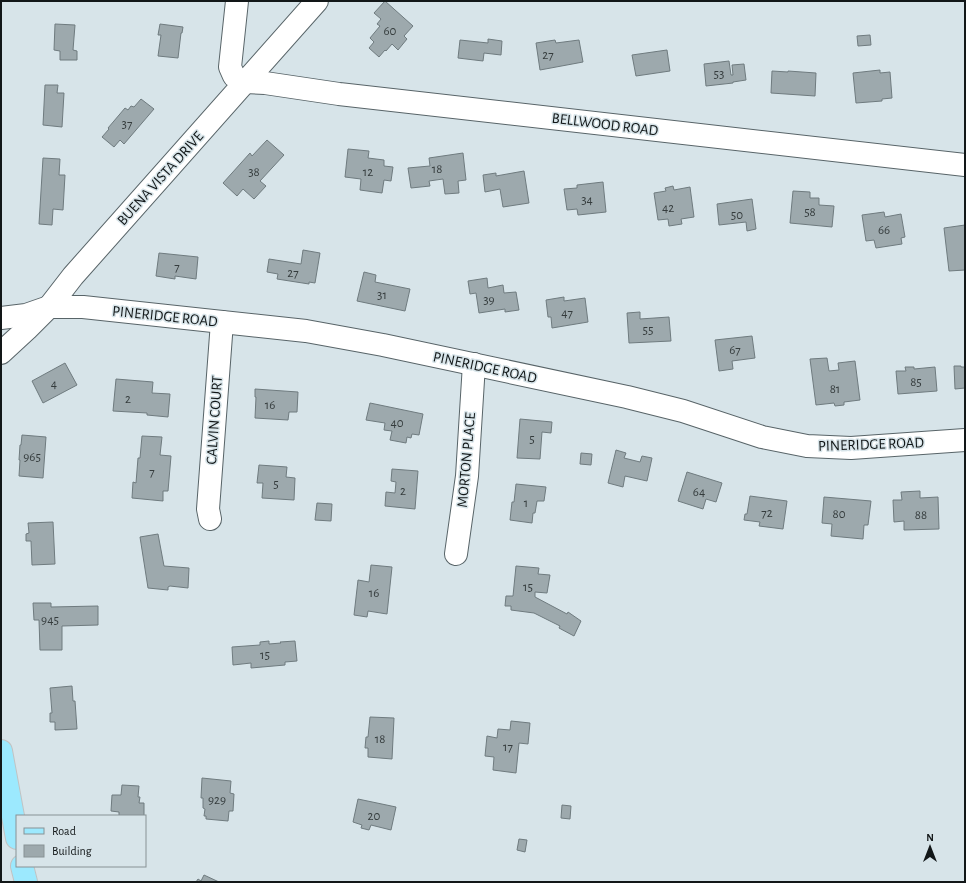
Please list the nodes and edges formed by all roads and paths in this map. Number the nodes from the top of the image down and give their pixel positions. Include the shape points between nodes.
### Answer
1 (237, 1) edge
2 (317, 1) edge
3 (245, 82) junction
4 (965, 165) edge
5 (49, 308) junction
6 (1, 318) edge
7 (222, 322) junction
8 (1, 353) edge
9 (474, 364) junction
10 (965, 440) edge
11 (210, 519) dead end
12 (456, 554) dead end
13 (1, 751) edge
14 (16, 833) edge
15 (22, 867) edge
16 (26, 882) edge

1 - 3 street via 230,67 234,76
2 - 3 street, BUENA VISTA DRIVE
3 - 4 street, BELLWOOD ROAD
3 - 5 street, BUENA VISTA DRIVE via 73,276
5 - 6 street, PINERIDGE ROAD via 26,315
5 - 7 street, PINERIDGE ROAD via 83,307
5 - 8 street, BUENA VISTA DRIVE
7 - 9 street, PINERIDGE ROAD via 306,331
7 - 11 street, CALVIN COURT via 208,509
9 - 10 street, PINERIDGE ROAD via 627,397 683,411 762,437 807,446 851,448
9 - 12 street, MORTON PLACE via 467,476
13 - 14 main road
15 - 16 main road

